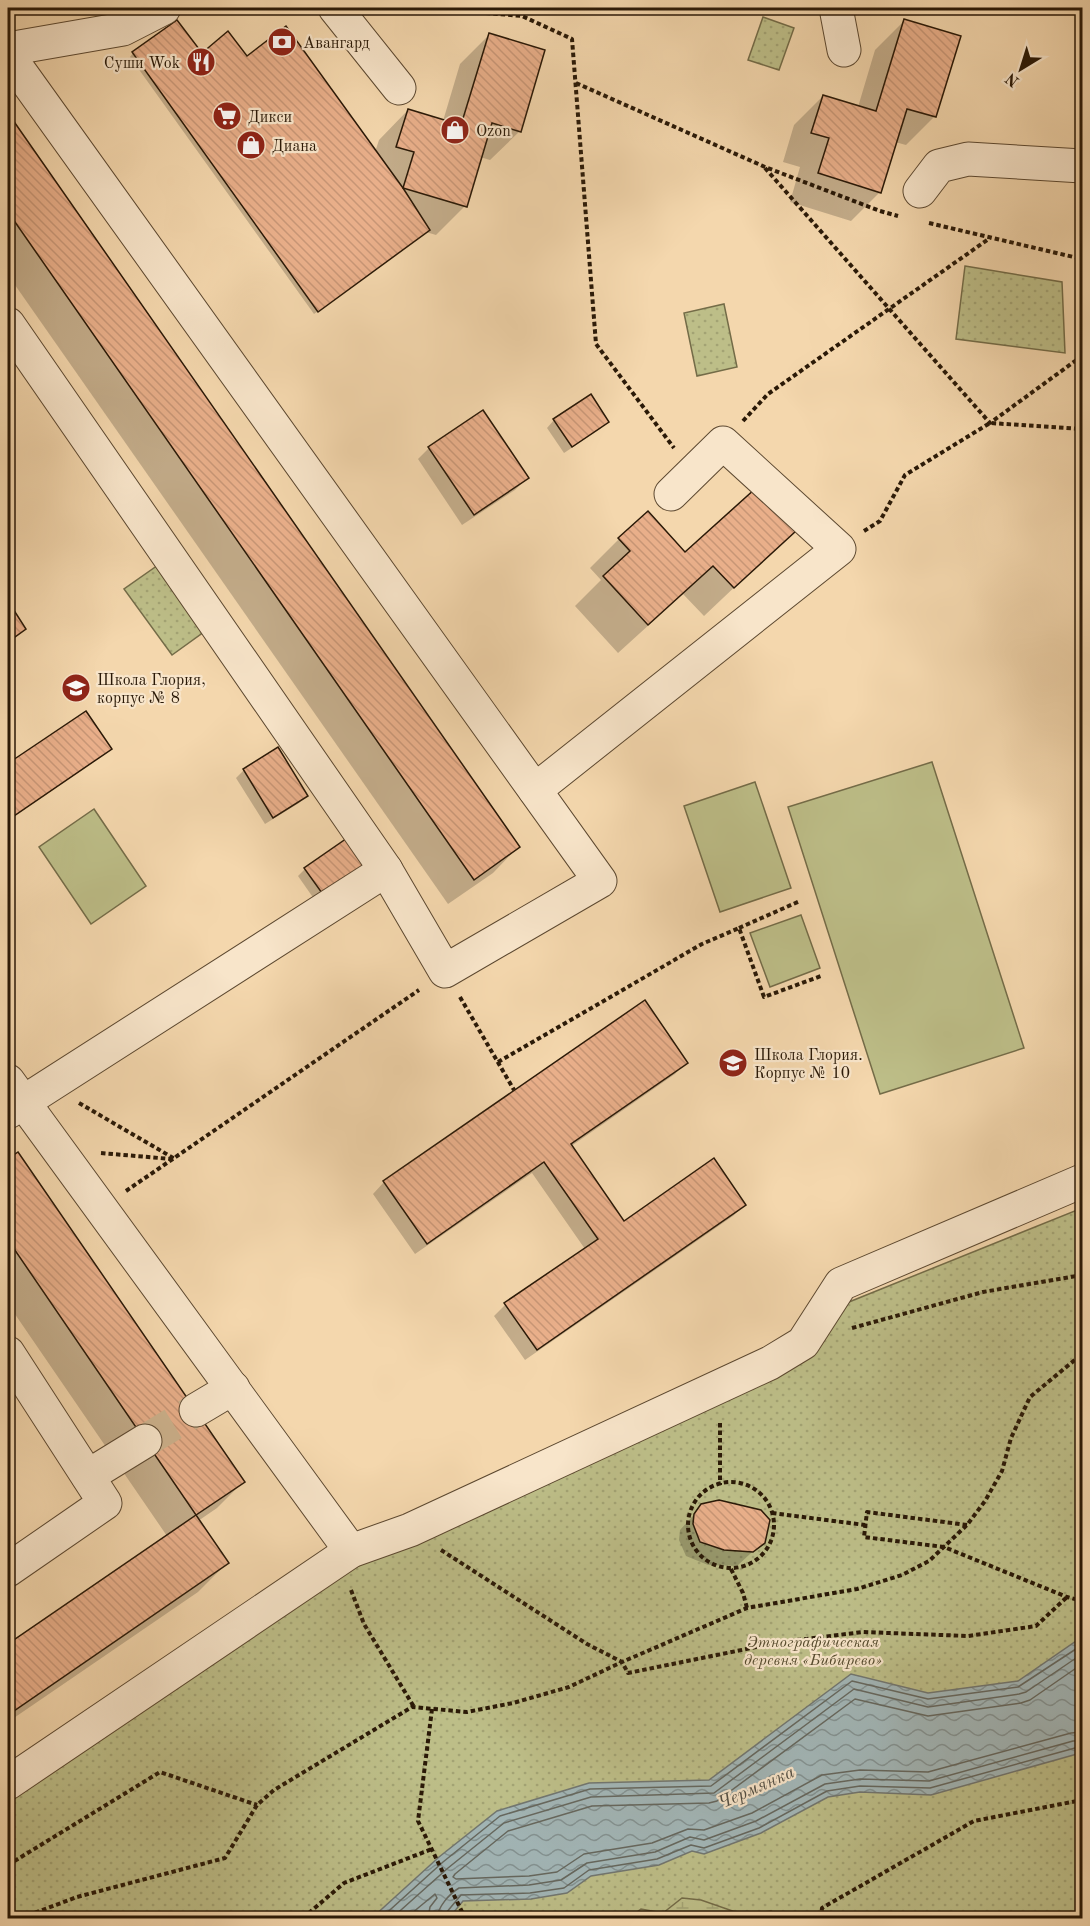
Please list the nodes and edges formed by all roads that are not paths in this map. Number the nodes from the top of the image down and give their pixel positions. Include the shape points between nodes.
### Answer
1 (164, 8) edge
2 (335, 8) edge
3 (836, 8) edge
4 (8, 49) edge
5 (844, 50) dead end
6 (8, 55) edge
7 (399, 88) dead end
8 (1083, 166) edge
9 (915, 210) road end
10 (8, 324) edge
11 (682, 484) road end
12 (535, 790) junction
13 (386, 870) junction
14 (22, 1095) edge
15 (1083, 1181) edge
16 (8, 1353) edge
17 (233, 1388) junction
18 (196, 1410) tunnel mouth
19 (145, 1441) tunnel mouth
20 (88, 1476) junction
21 (345, 1555) junction
22 (8, 1570) edge
23 (8, 1783) edge

1 - 4 lane via 123,29
2 - 7 lane
3 - 5 lane
6 - 12 lane
8 - 9 lane via 968,159 939,166
10 - 13 lane
11 - 12 lane via 723,443 838,549
12 - 13 lane via 600,881 445,972
13 - 14 lane
14 - 17 lane
15 - 21 lane via 841,1284 803,1343 770,1363 410,1530
16 - 20 lane
17 - 18 lane
17 - 21 lane
19 - 20 lane
20 - 22 lane via 105,1503
21 - 23 lane

